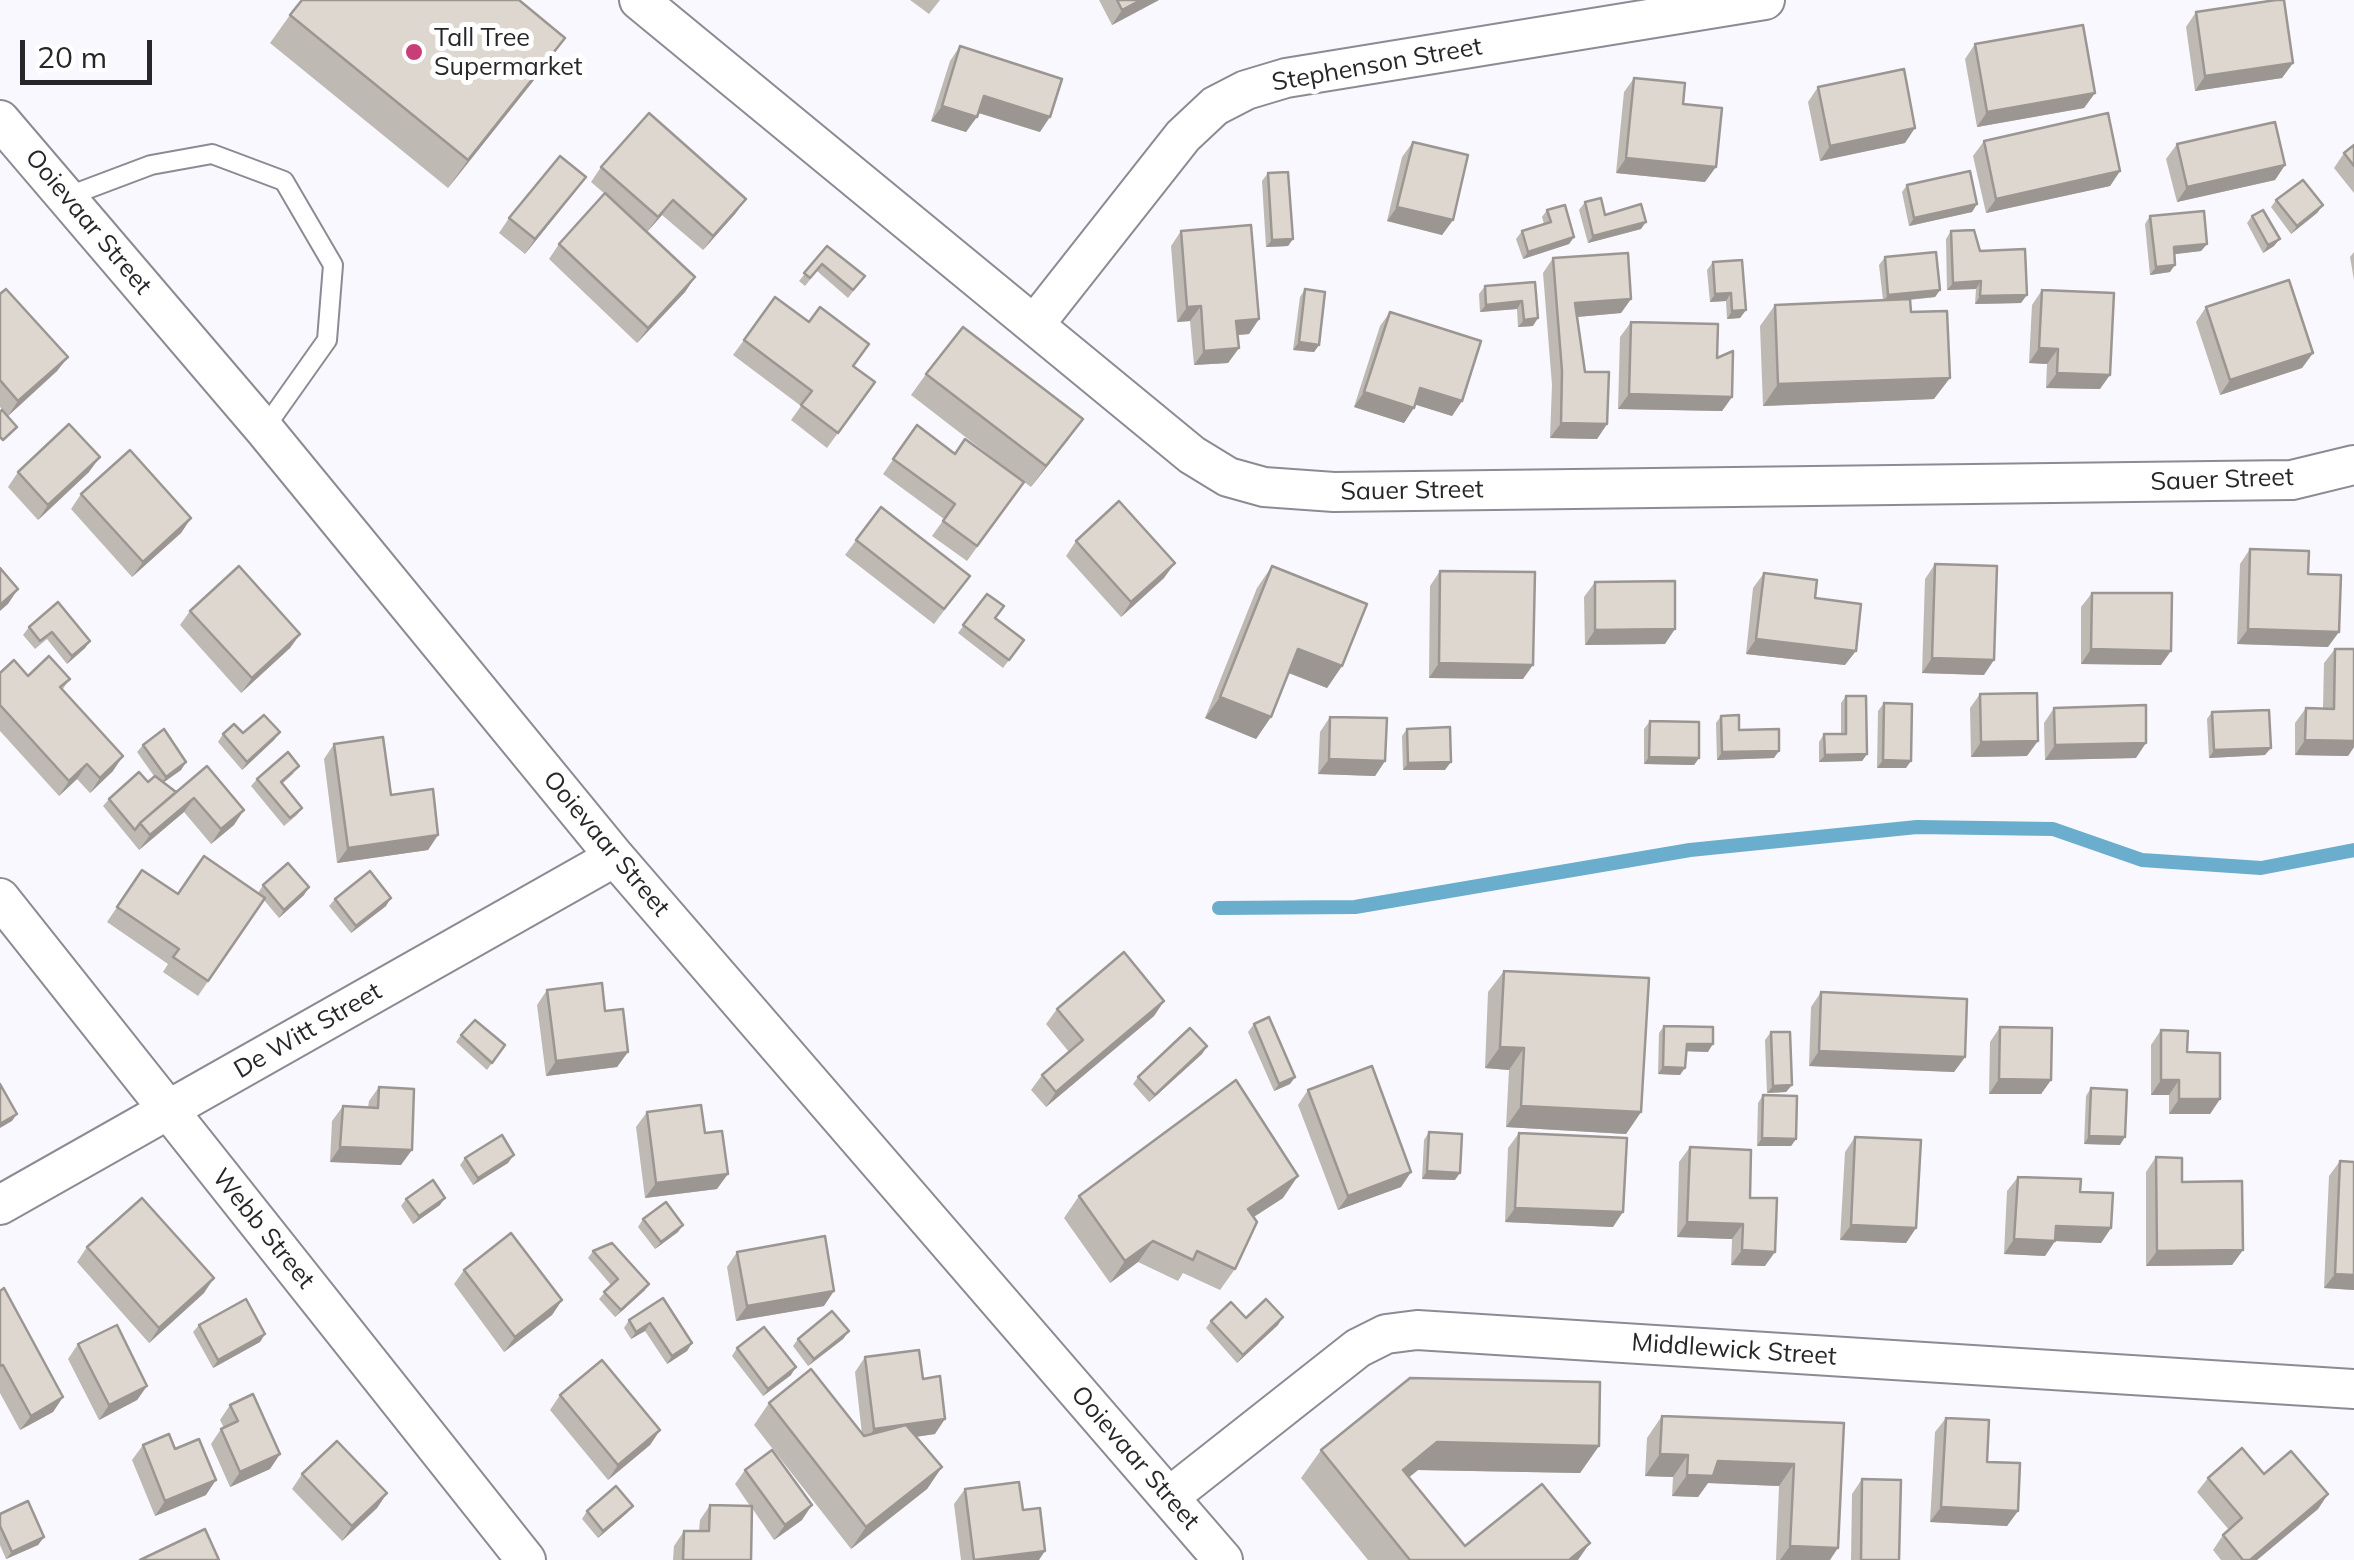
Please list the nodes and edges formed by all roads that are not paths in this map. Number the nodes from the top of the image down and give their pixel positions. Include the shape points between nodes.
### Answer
1 (639, 0) edge
2 (1765, 0) edge
3 (0, 120) edge
4 (66, 197) junction
5 (1034, 325) junction
6 (264, 429) junction
7 (2354, 465) edge
8 (615, 857) junction
9 (0, 898) edge
10 (168, 1110) junction
11 (0, 1205) edge
12 (2354, 1389) edge
13 (1169, 1497) junction
14 (526, 1560) edge
15 (1223, 1560) edge

1 - 5 street, Sauer Street
2 - 5 street, Stephenson Street via 1246,90 1214,106 1183,136
3 - 4 street, Ooievaar Street
4 - 6 street, Ooievaar Street
4 - 6 lane via 151,165 212,154 284,181 333,265 327,340
5 - 7 street, Sauer Street via 1192,455 1228,477 1292,490 2292,480
6 - 8 street, Ooievaar Street
8 - 10 street, De Witt Street
8 - 13 street, Ooievaar Street
9 - 10 street, Webb Street
10 - 11 street, De Witt Street
10 - 14 street, Webb Street
12 - 13 street, Middlewick Street via 1417,1330 1386,1334 1358,1348
13 - 15 street, Ooievaar Street

